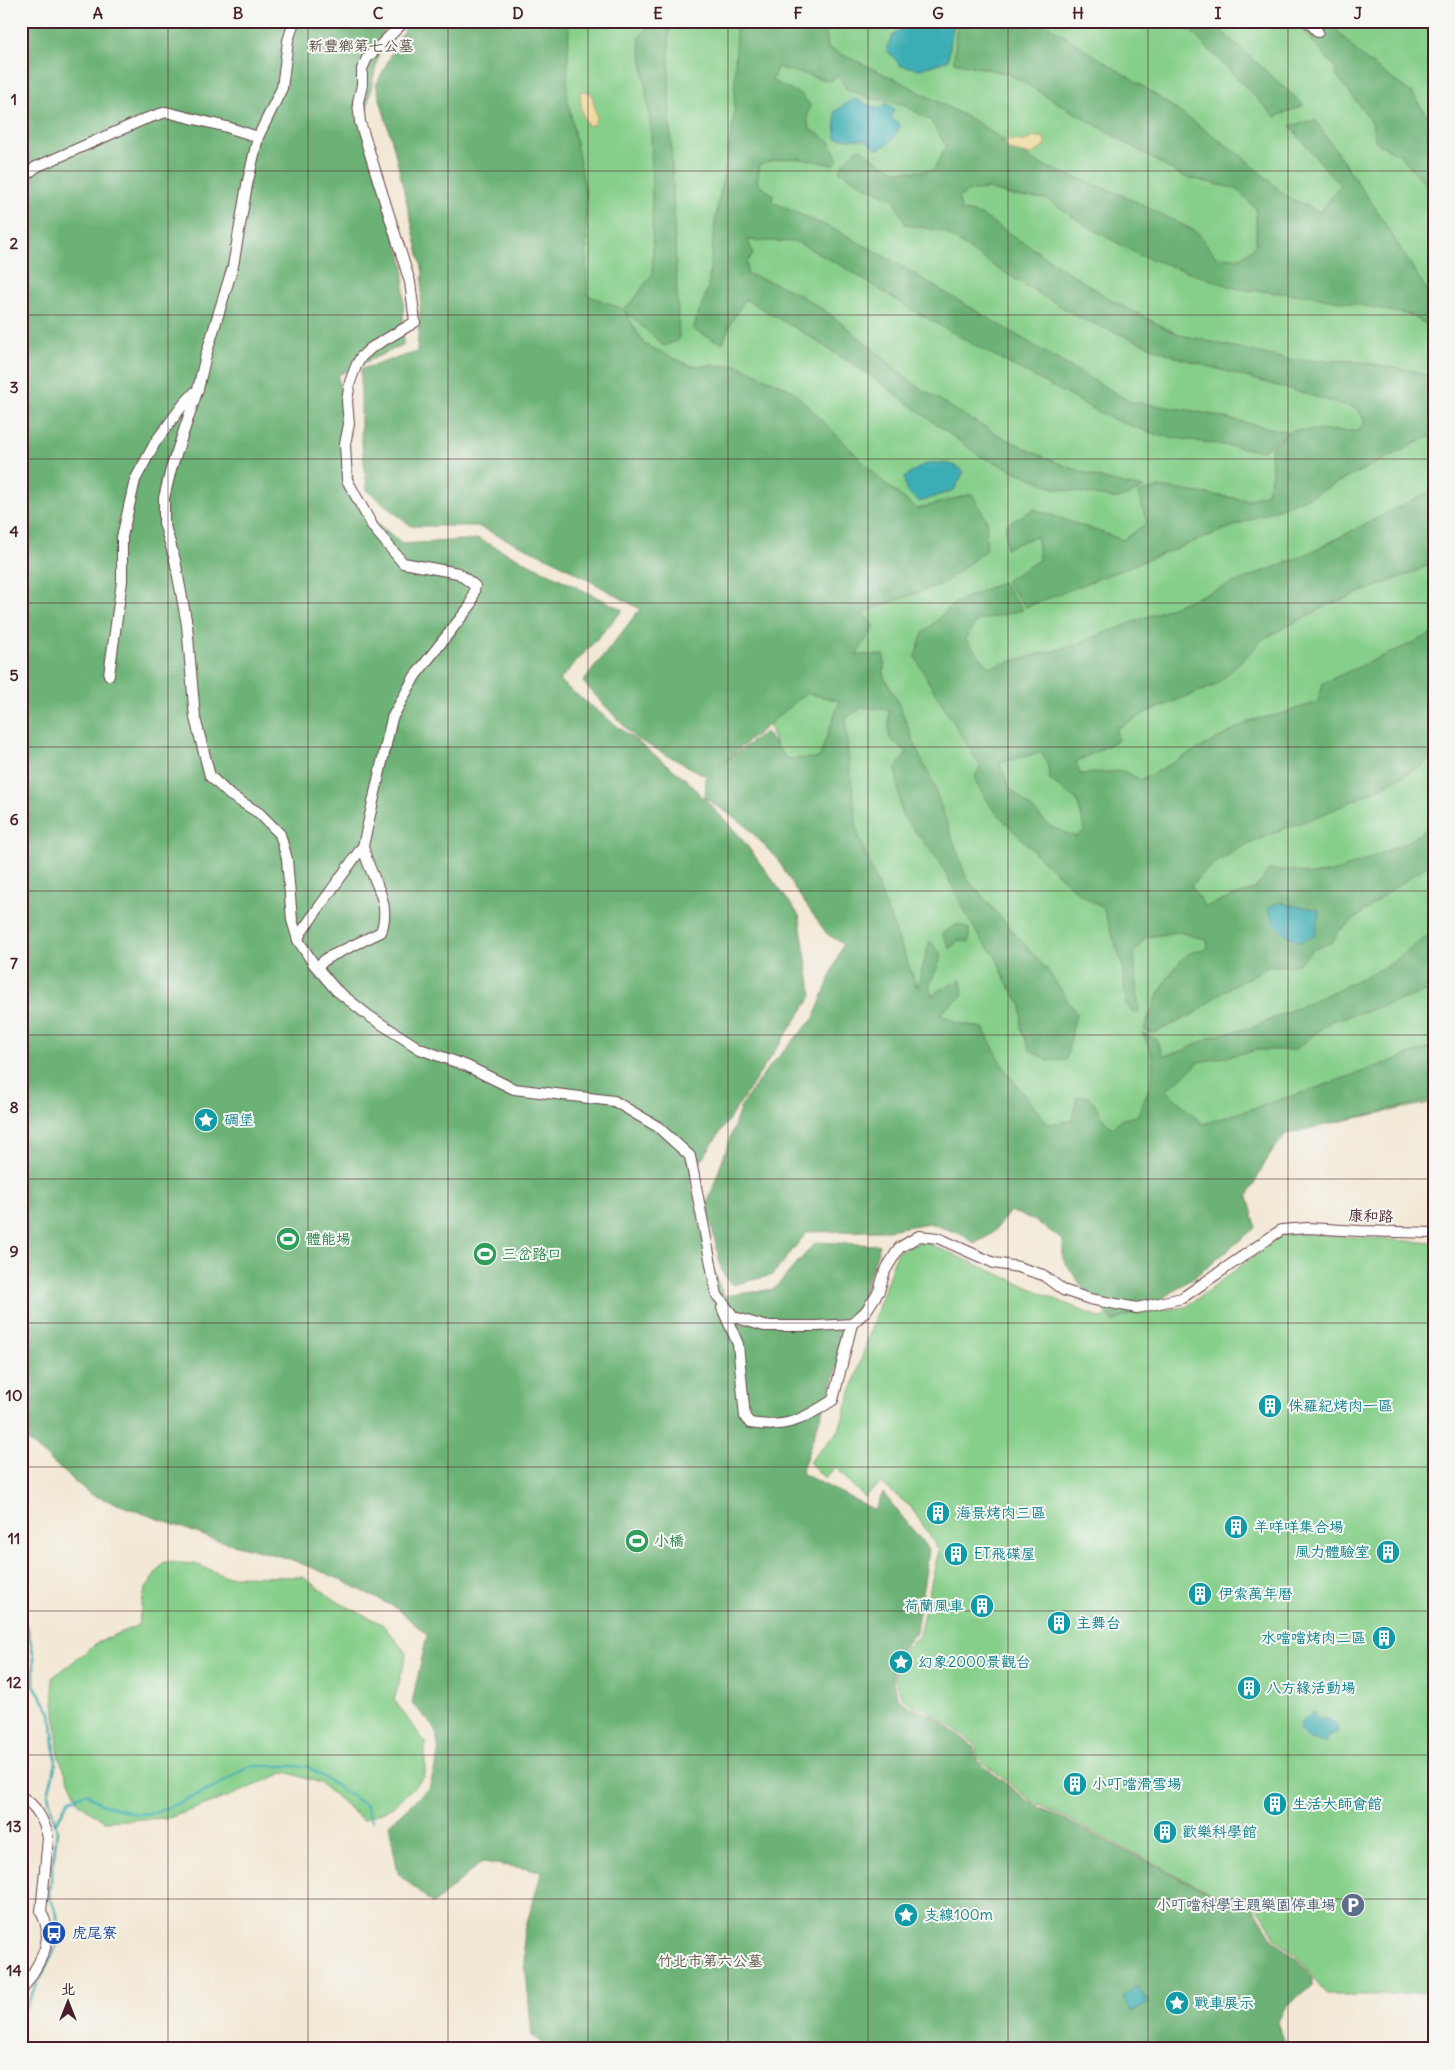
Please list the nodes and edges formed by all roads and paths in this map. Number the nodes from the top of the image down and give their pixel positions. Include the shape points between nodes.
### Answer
1 (294, 21) edge
2 (405, 21) edge
3 (1308, 21) edge
4 (1318, 32) dead end
5 (258, 137) junction
6 (21, 179) edge
7 (198, 389) junction
8 (109, 675) dead end
9 (362, 846) junction
10 (298, 940) junction
11 (317, 967) junction
12 (1434, 1233) edge
13 (717, 1295) junction
14 (852, 1324) junction
15 (21, 1797) edge
16 (21, 1992) edge

1 - 5 street via 288,40 282,88
2 - 9 street via 367,58 362,69 358,102 360,122 410,282 415,322 371,348 356,366 347,401 347,480 373,527 403,562 458,572 475,586 470,605 415,676 392,718
3 - 4 street
5 - 6 street via 166,112 36,167
5 - 7 street via 233,266
7 - 8 street via 156,440 135,480 122,538 122,582
7 - 10 street via 164,498 164,523 175,560 187,626 195,718 210,776 230,795 259,813 280,834 287,859 292,920
9 - 10 street
9 - 11 street via 384,899 384,926 381,932 327,958
10 - 11 street
11 - 13 street via 336,990 420,1049 467,1066 514,1089 614,1101 658,1127 690,1156
12 - 14 street, 康和路 via 1308,1228 1281,1230 1182,1298 1137,1308 1062,1290 1043,1275 994,1263 938,1238 919,1236 900,1248 885,1271 879,1291 866,1311
13 - 14 street via 734,1317 764,1326
13 - 14 street via 738,1344 745,1417 750,1423 784,1425 833,1400
15 - 16 street via 33,1804 46,1827 48,1838 41,1912 47,1923 48,1937 43,1955

